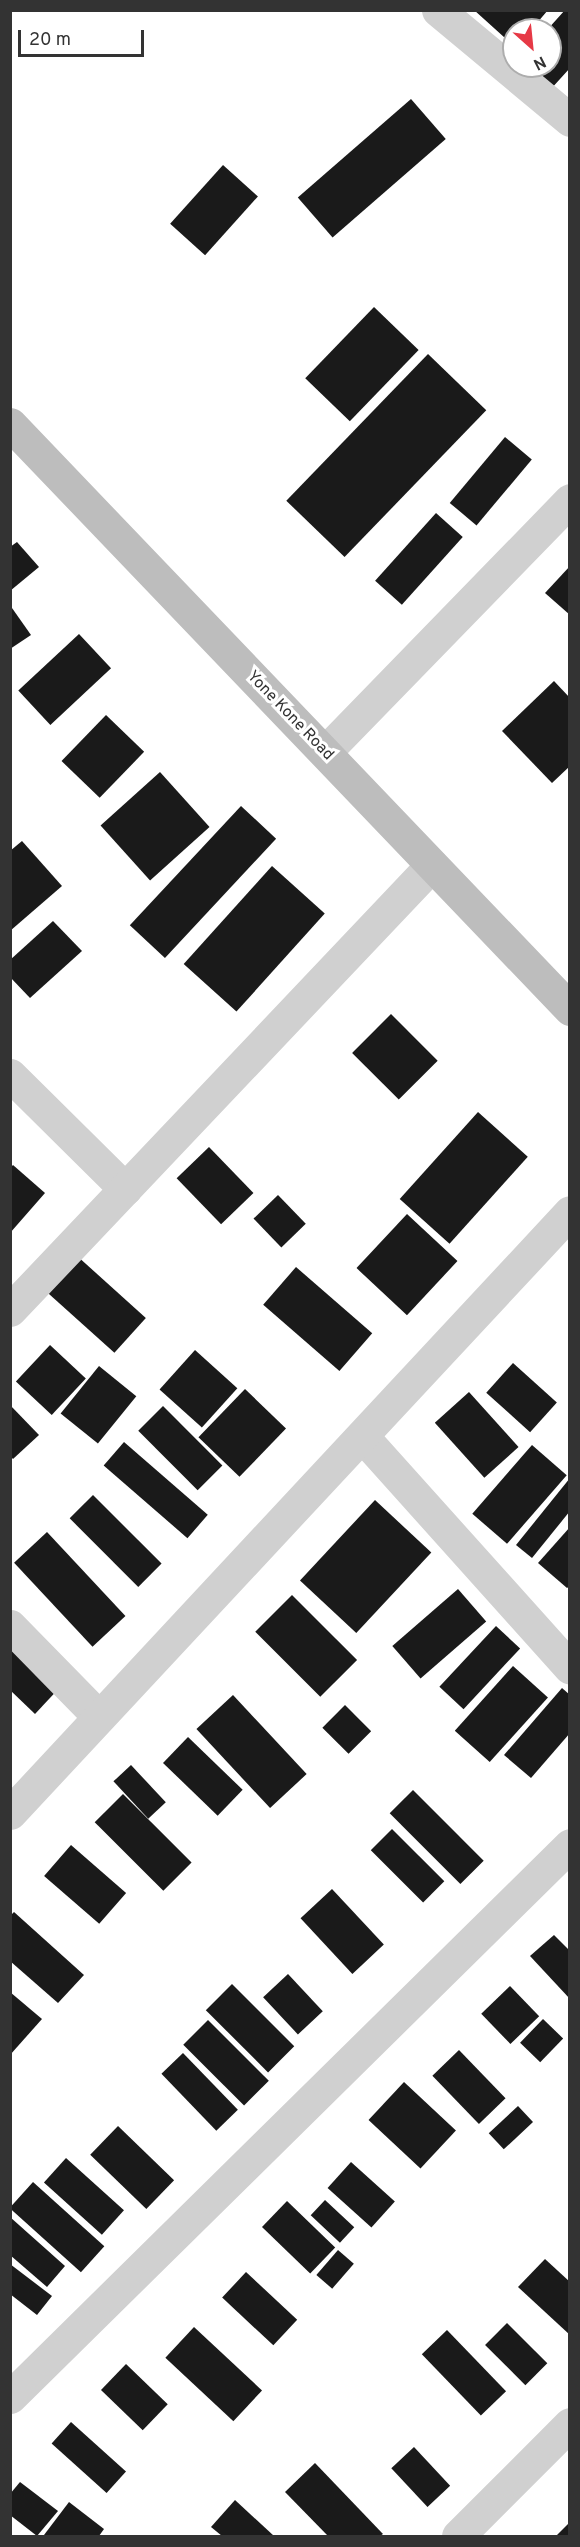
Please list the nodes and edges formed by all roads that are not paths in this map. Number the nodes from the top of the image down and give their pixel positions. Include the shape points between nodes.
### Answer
1 (438, 10) edge
2 (570, 120) edge
3 (10, 424) edge
4 (570, 500) edge
5 (325, 752) junction
6 (432, 865) junction
7 (570, 1009) edge
8 (10, 1074) edge
9 (125, 1189) junction
10 (570, 1212) edge
11 (10, 1310) edge
12 (363, 1437) junction
13 (10, 1626) edge
14 (570, 1668) edge
15 (98, 1716) junction
16 (10, 1813) edge
17 (570, 1845) edge
18 (10, 2397) edge
19 (570, 2424) edge
20 (458, 2536) edge

1 - 2 street
3 - 5 street, Yone Kone Road
4 - 5 street
5 - 6 street, Yone Kone Road
6 - 7 street, Yone Kone Road
6 - 9 street
8 - 9 street
9 - 11 street
10 - 12 street
12 - 14 street
12 - 15 street
13 - 15 street
15 - 16 street
17 - 18 street
19 - 20 street

